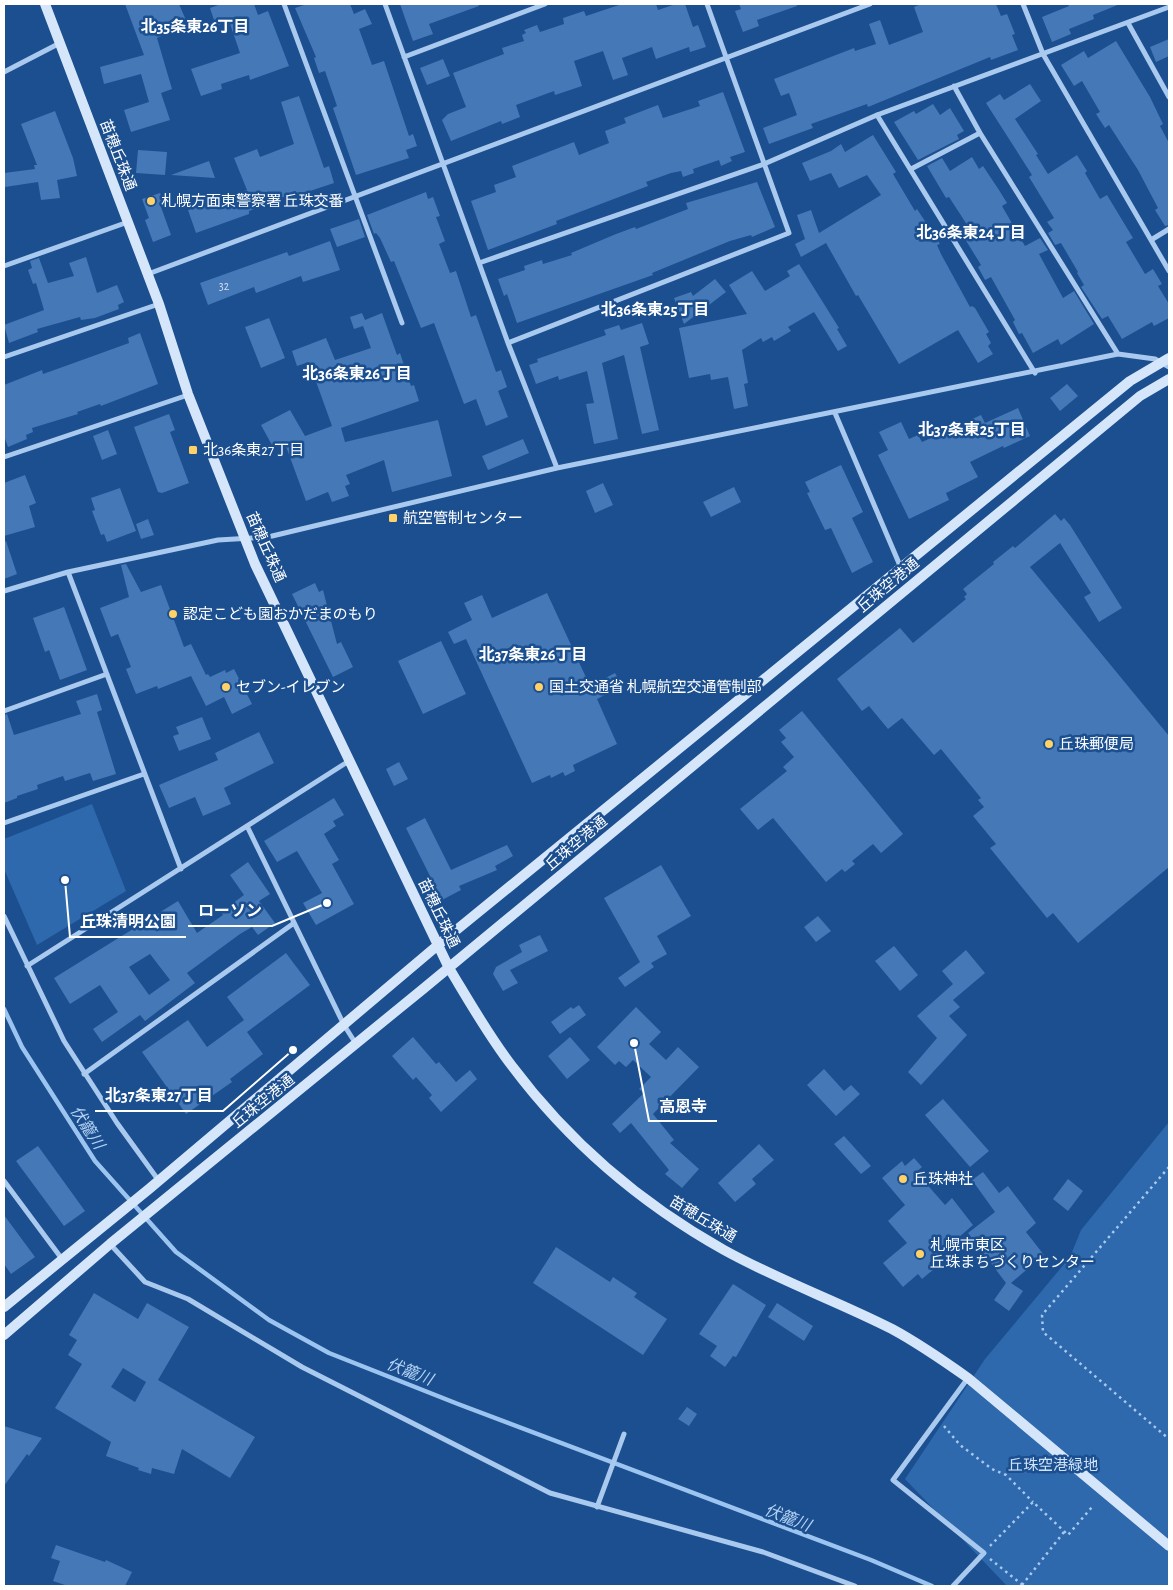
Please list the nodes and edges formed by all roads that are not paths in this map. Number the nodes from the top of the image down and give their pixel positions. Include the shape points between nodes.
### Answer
1 (44, 4) edge
2 (284, 4) edge
3 (385, 4) edge
4 (545, 4) edge
5 (707, 4) edge
6 (870, 4) edge
7 (1023, 4) edge
8 (1169, 7) edge
9 (1128, 22) junction
10 (60, 43) junction
11 (1043, 54) junction
12 (404, 57) junction
13 (727, 57) junction
14 (4, 72) edge
15 (954, 86) junction
16 (1169, 97) edge
17 (877, 115) junction
18 (980, 133) junction
19 (443, 163) junction
20 (764, 164) junction
21 (911, 169) junction
22 (356, 196) junction
23 (128, 222) junction
24 (1169, 229) edge
25 (1151, 240) junction
26 (479, 263) junction
27 (4, 266) edge
28 (1169, 271) edge
29 (148, 274) junction
30 (159, 304) junction
31 (402, 323) dead end
32 (508, 343) junction
33 (1118, 354) junction
34 (4, 358) edge
35 (1167, 362) edge
36 (1035, 373) junction
37 (1169, 378) edge
38 (188, 394) junction
39 (835, 413) junction
40 (4, 457) edge
41 (557, 468) junction
42 (245, 539) junction
43 (901, 568) junction
44 (68, 572) junction
45 (4, 591) edge
46 (106, 674) junction
47 (4, 711) edge
48 (350, 761) junction
49 (144, 774) junction
50 (4, 823) edge
51 (247, 826) junction
52 (181, 868) junction
53 (4, 916) edge
54 (294, 923) junction
55 (438, 945) junction
56 (28, 966) junction
57 (449, 968) junction
58 (344, 1025) junction
59 (356, 1044) junction
60 (84, 1074) junction
61 (4, 1181) edge
62 (159, 1181) junction
63 (110, 1244) junction
64 (62, 1260) junction
65 (4, 1307) edge
66 (4, 1335) edge
67 (968, 1378) junction
68 (624, 1434) dead end
69 (597, 1507) junction
70 (1169, 1546) edge
71 (855, 1586) edge
72 (953, 1586) edge

1 - 10 main road, 苗穂丘珠通
2 - 22 street
3 - 12 street
4 - 12 street
5 - 13 street
6 - 13 street
7 - 11 street
8 - 9 street
9 - 11 street
9 - 16 street
10 - 14 street
10 - 23 main road, 苗穂丘珠通
11 - 15 street
11 - 25 street
12 - 19 street
13 - 19 street
13 - 20 street
15 - 17 street
15 - 18 street
17 - 20 street
17 - 21 street
18 - 21 street
18 - 33 street
19 - 22 street
19 - 26 street
20 - 26 street
20 - 32 street via 789,233
21 - 36 street
22 - 29 street
22 - 31 street
23 - 27 street
23 - 29 main road, 苗穂丘珠通
24 - 25 street
25 - 28 street
26 - 32 street
29 - 30 main road, 苗穂丘珠通
30 - 34 street
30 - 38 main road, 苗穂丘珠通
32 - 41 street
33 - 35 street
33 - 36 street
35 - 43 main road, 丘珠空港通 via 1130,381
36 - 39 street
37 - 57 main road, 丘珠空港通 via 1126,408
38 - 40 street
38 - 42 main road, 苗穂丘珠通
39 - 41 street
39 - 43 street
41 - 42 street via 268,537
42 - 44 street via 218,540
42 - 48 main road, 苗穂丘珠通
43 - 55 main road, 丘珠空港通
44 - 45 street
44 - 46 street
46 - 47 street
46 - 49 street
48 - 51 street
48 - 55 main road, 苗穂丘珠通
49 - 50 street
49 - 52 street
51 - 52 street
51 - 54 street
52 - 56 street
53 - 56 street
54 - 58 street
54 - 60 street
55 - 57 main road, 苗穂丘珠通
55 - 58 main road, 丘珠空港通
56 - 60 street via 64,1041
57 - 59 main road, 丘珠空港通
57 - 67 main road, 苗穂丘珠通 via 481,1023 512,1067 582,1146 612,1173 662,1212 725,1251 893,1330
58 - 59 street
58 - 62 main road, 丘珠空港通
59 - 63 main road, 丘珠空港通
60 - 62 street
61 - 64 street
62 - 64 main road, 丘珠空港通
63 - 66 main road, 丘珠空港通
63 - 69 street via 145,1282 188,1299 302,1367 550,1494
64 - 65 main road, 丘珠空港通
67 - 70 main road, 苗穂丘珠通
67 - 72 street via 893,1480 984,1553
68 - 69 street
69 - 71 street via 763,1552

